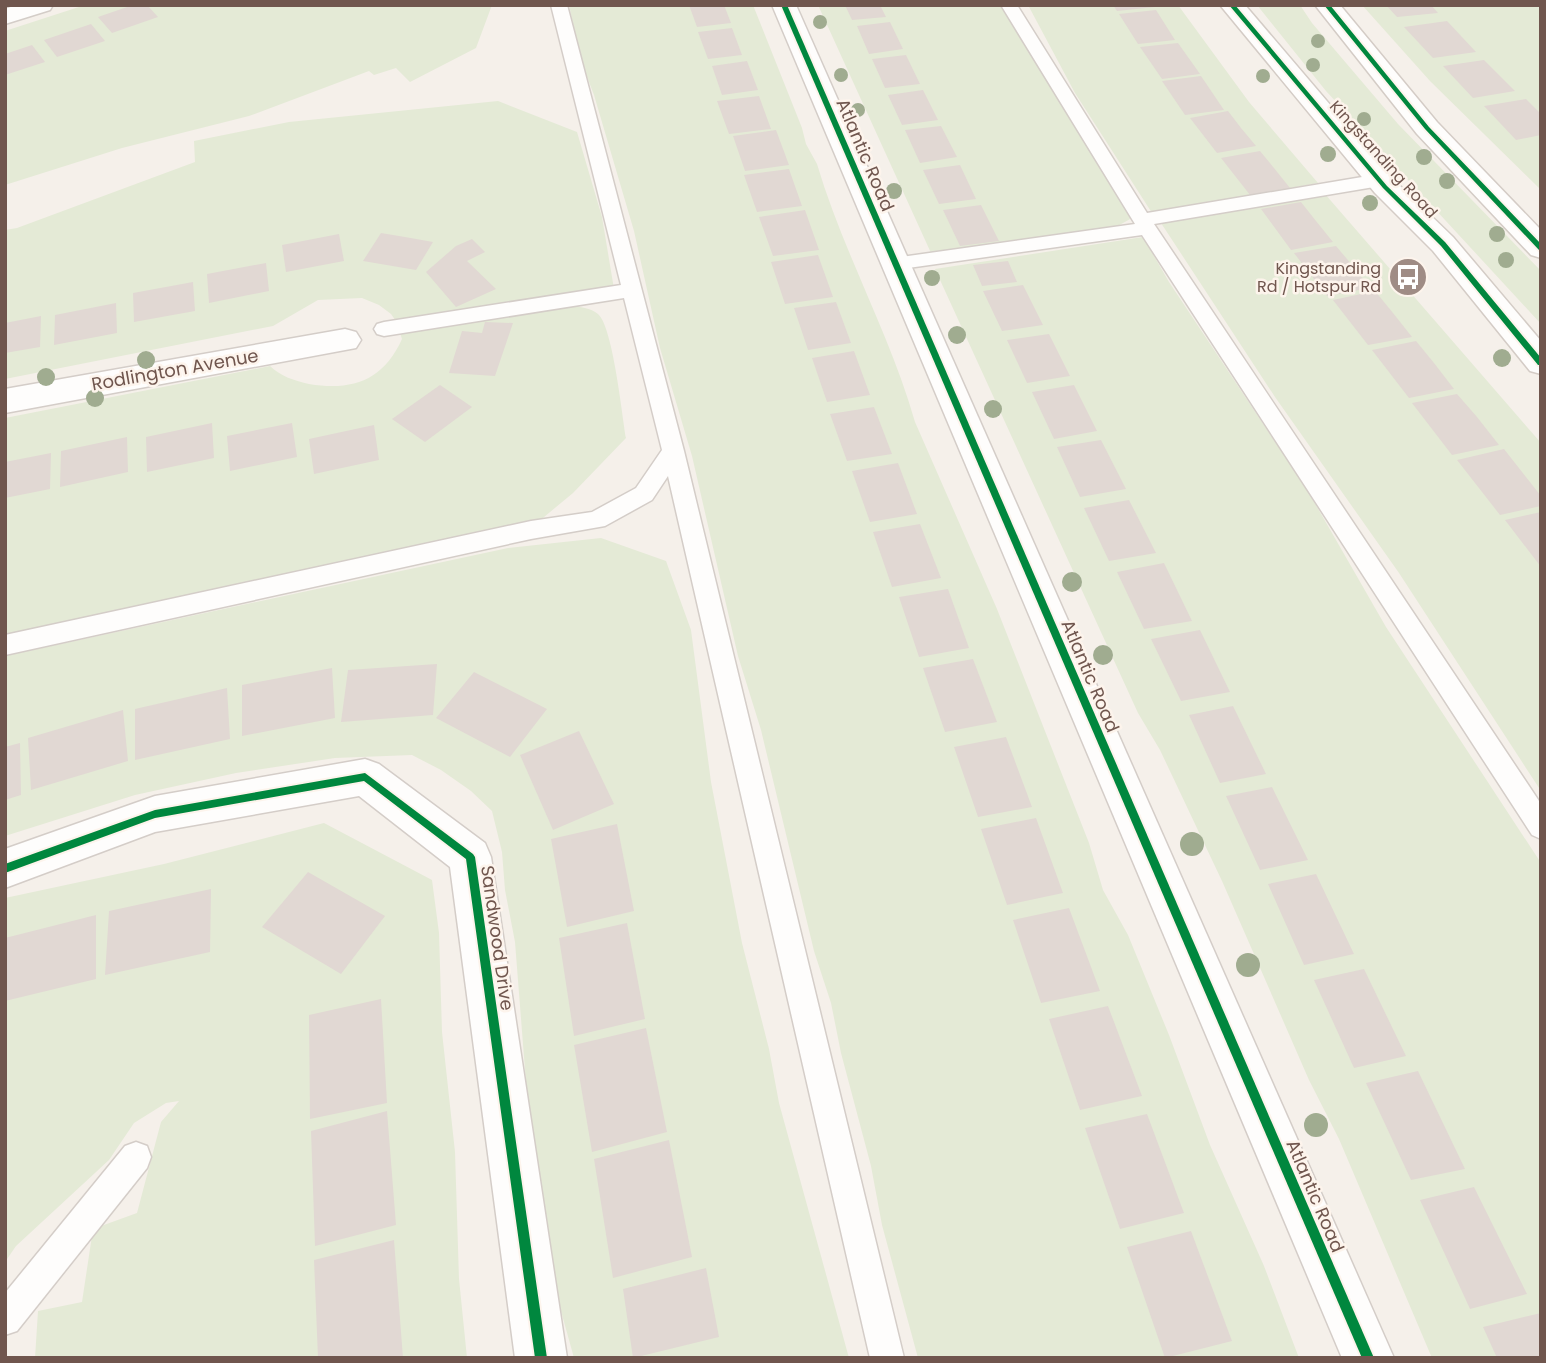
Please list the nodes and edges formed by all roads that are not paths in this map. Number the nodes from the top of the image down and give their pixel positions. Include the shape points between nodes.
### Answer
1 (41, 5) edge
2 (559, 5) edge
3 (784, 5) edge
4 (1009, 5) edge
5 (1232, 5) edge
6 (1327, 5) edge
7 (5, 17) edge
8 (1380, 180) junction
9 (1145, 224) junction
10 (1541, 248) edge
11 (894, 264) junction
12 (633, 289) junction
13 (384, 329) dead end
14 (345, 340) dead end
15 (1541, 363) edge
16 (5, 401) edge
17 (673, 451) junction
18 (5, 645) edge
19 (1541, 827) edge
20 (5, 869) edge
21 (135, 1157) dead end
22 (5, 1319) edge
23 (541, 1358) edge
24 (887, 1358) edge
25 (1368, 1358) edge

1 - 7 street
2 - 12 lane
3 - 11 street, Atlantic Road
4 - 9 lane
5 - 8 street, Kingstanding Road
6 - 10 street via 1427,128
8 - 9 lane
8 - 15 street, Kingstanding Road via 1443,244
9 - 11 lane
9 - 19 lane
11 - 25 street, Atlantic Road
12 - 13 lane
12 - 17 lane
14 - 16 street, Rodlington Avenue
17 - 18 lane via 645,494 597,520 531,530
17 - 24 lane
20 - 23 street, Sandwood Drive via 155,814 365,777 470,857
21 - 22 lane

